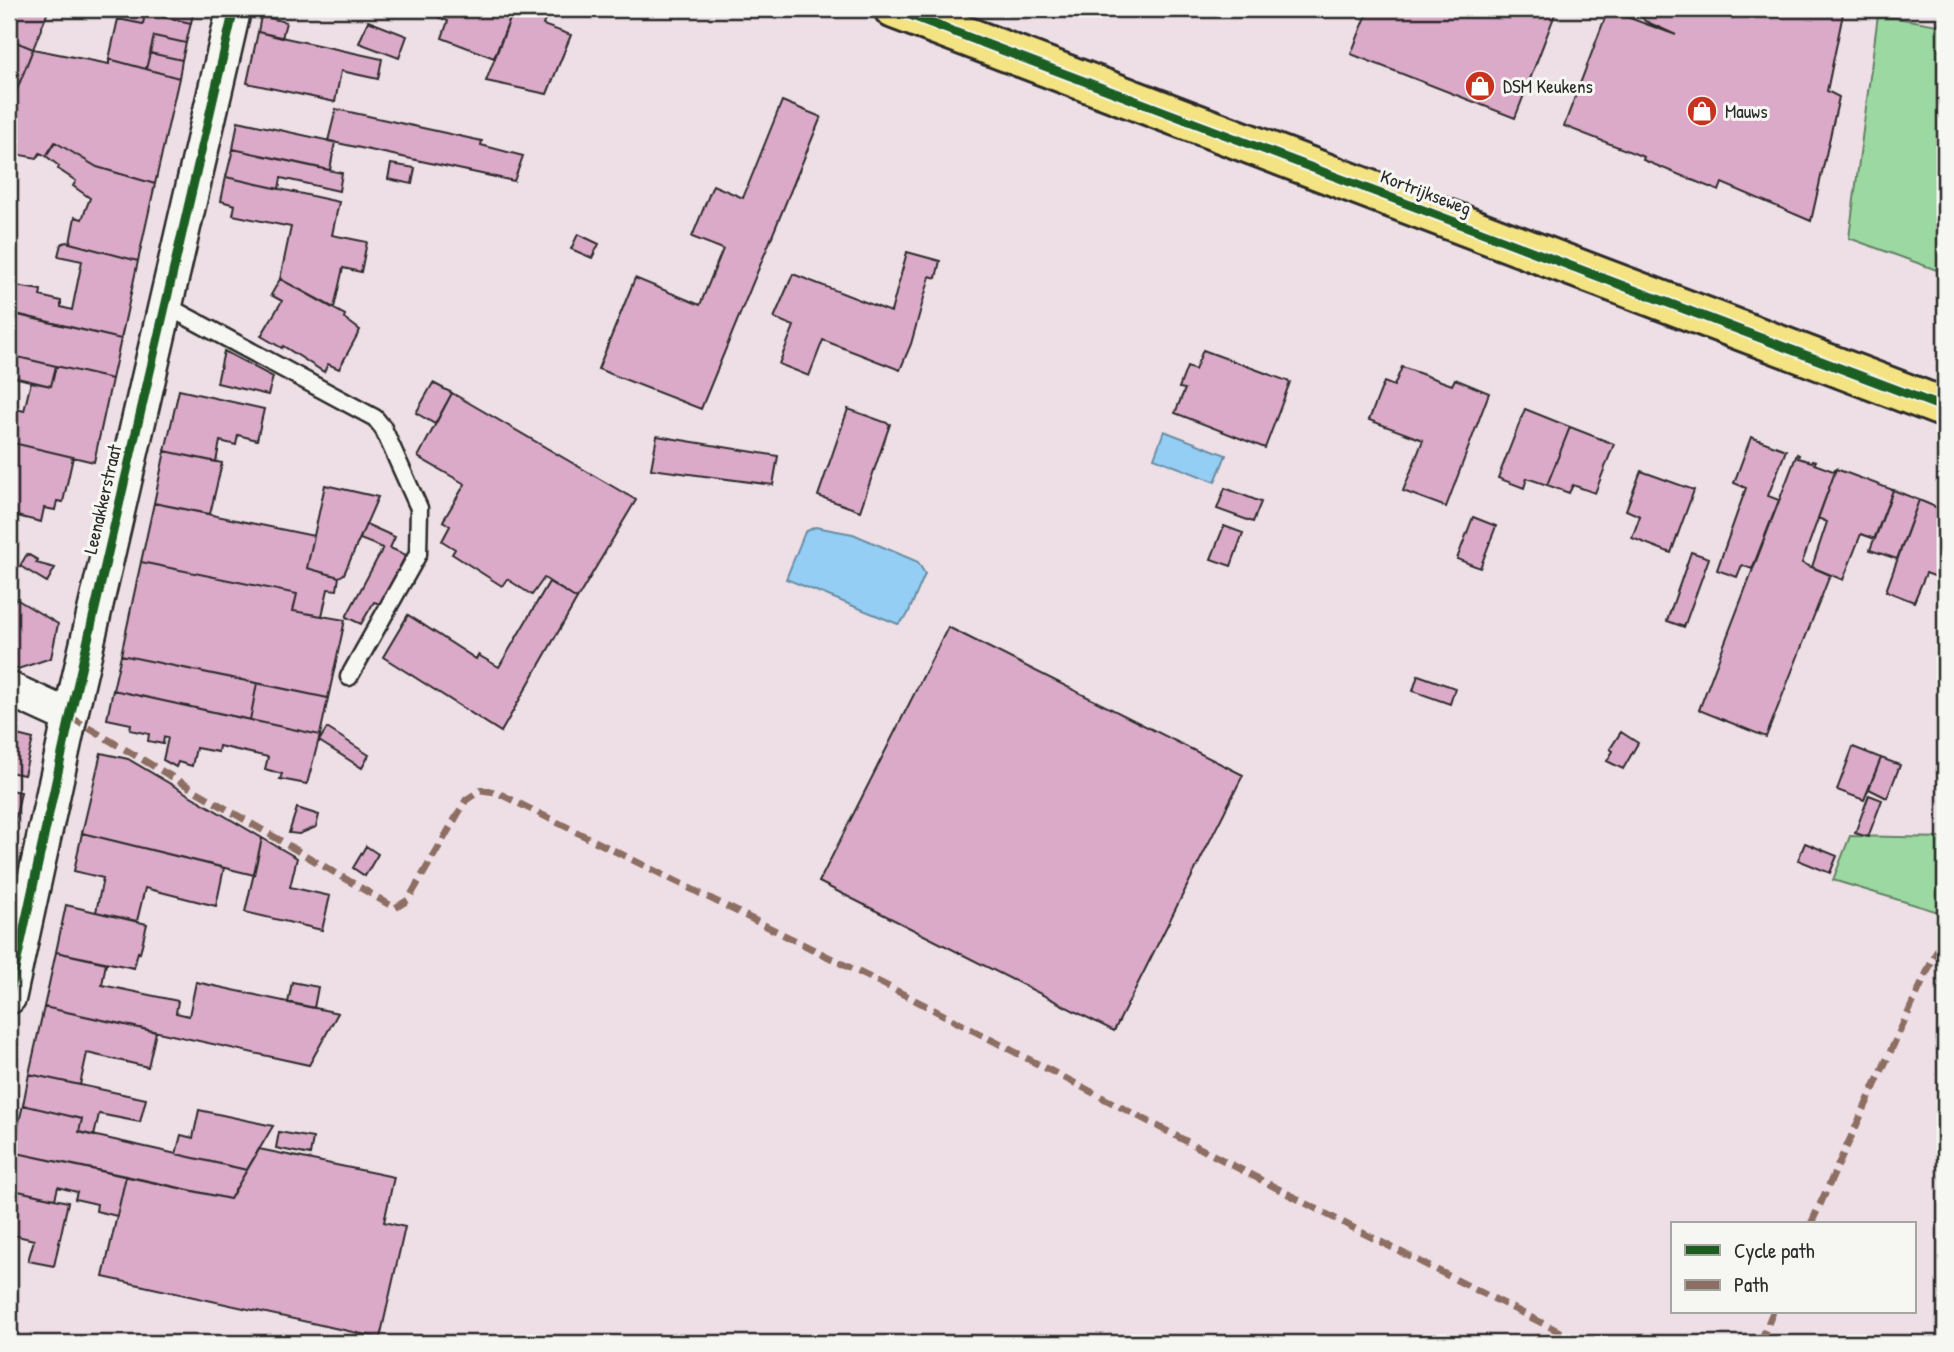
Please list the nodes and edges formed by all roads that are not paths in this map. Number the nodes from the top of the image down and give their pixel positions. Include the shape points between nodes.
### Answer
1 (234, 9) edge
2 (894, 9) edge
3 (165, 305) junction
4 (1945, 408) edge
5 (349, 677) dead end
6 (9, 689) edge
7 (70, 718) junction
8 (9, 997) edge

1 - 3 street, Leenakkerstraat
2 - 4 main road, Kortrijkseweg
3 - 5 lane via 375,418 383,428 419,508 418,554
3 - 7 street, Leenakkerstraat
6 - 7 street
7 - 8 street, Leenakkerstraat

